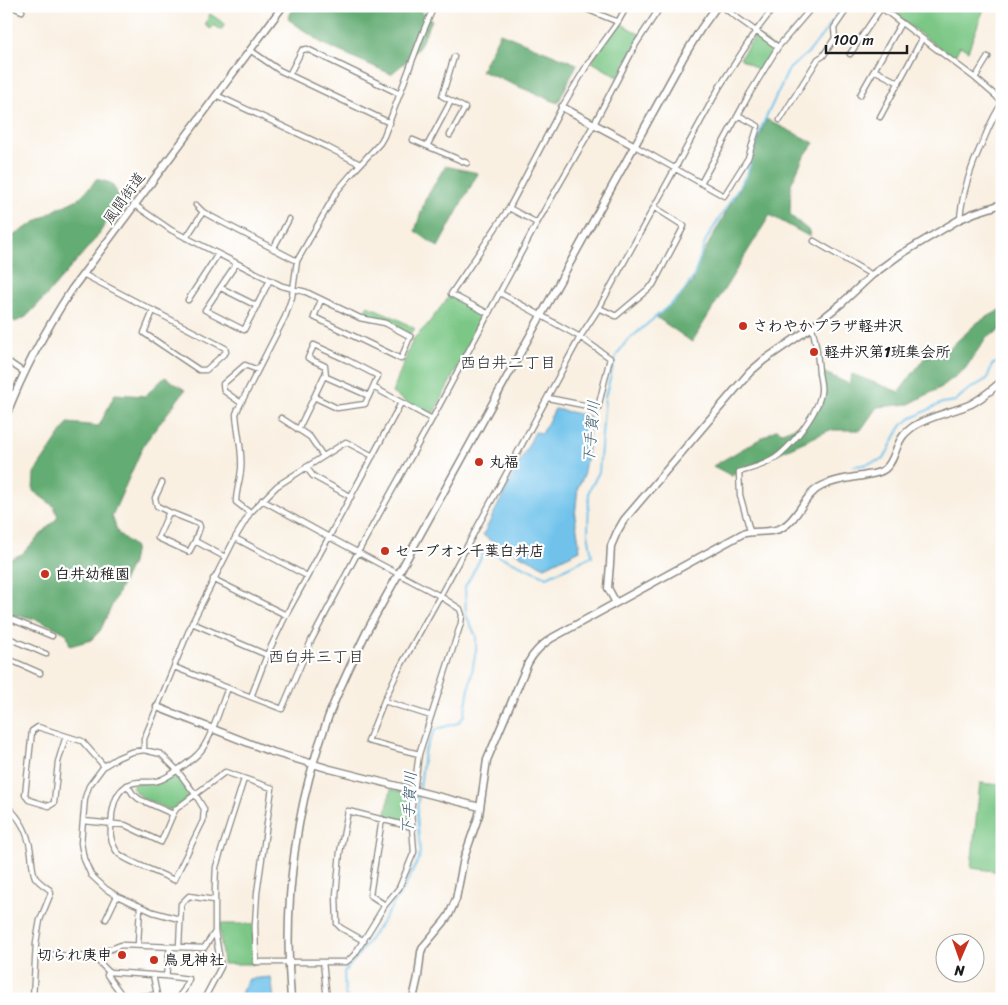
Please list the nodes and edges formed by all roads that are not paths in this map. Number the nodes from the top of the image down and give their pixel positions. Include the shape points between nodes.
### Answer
1 (11, 6) edge
2 (283, 6) edge
3 (434, 6) edge
4 (579, 6) edge
5 (628, 6) edge
6 (661, 6) edge
7 (717, 6) edge
8 (721, 6) edge
9 (775, 6) edge
10 (813, 6) edge
11 (849, 6) edge
12 (880, 7) edge
13 (22, 11) dead end
14 (618, 22) junction
15 (901, 23) junction
16 (756, 31) junction
17 (922, 39) junction
18 (778, 47) junction
19 (250, 50) junction
20 (850, 54) dead end
21 (454, 57) dead end
22 (988, 57) dead end
23 (874, 70) junction
24 (289, 75) junction
25 (975, 78) junction
26 (899, 83) junction
27 (400, 94) junction
28 (216, 95) junction
29 (860, 95) dead end
30 (451, 101) junction
31 (1002, 103) edge
32 (562, 107) junction
33 (738, 115) junction
34 (880, 117) dead end
35 (780, 120) dead end
36 (390, 122) junction
37 (594, 124) junction
38 (450, 135) dead end
39 (413, 140) dead end
40 (427, 146) junction
41 (635, 146) junction
42 (467, 163) dead end
43 (360, 164) junction
44 (675, 168) junction
45 (700, 183) junction
46 (1002, 204) edge
47 (135, 205) junction
48 (196, 206) dead end
49 (654, 207) junction
50 (509, 208) junction
51 (203, 212) junction
52 (289, 219) dead end
53 (960, 219) junction
54 (537, 223) junction
55 (186, 238) junction
56 (814, 241) dead end
57 (273, 249) junction
58 (218, 254) junction
59 (296, 261) junction
60 (236, 264) junction
61 (83, 274) junction
62 (872, 276) junction
63 (270, 280) junction
64 (221, 288) junction
65 (294, 289) junction
66 (500, 293) junction
67 (188, 300) dead end
68 (321, 300) junction
69 (256, 306) junction
70 (598, 308) junction
71 (153, 311) junction
72 (489, 314) junction
73 (541, 315) junction
74 (812, 327) junction
75 (580, 337) junction
76 (6, 360) edge
77 (258, 370) junction
78 (25, 373) junction
79 (326, 377) junction
80 (1002, 381) edge
81 (373, 387) junction
82 (6, 390) edge
83 (14, 395) junction
84 (369, 396) junction
85 (314, 397) junction
86 (548, 398) junction
87 (241, 403) junction
88 (401, 403) junction
89 (6, 416) edge
90 (281, 418) dead end
91 (432, 419) junction
92 (298, 430) junction
93 (323, 456) junction
94 (373, 456) junction
95 (306, 467) junction
96 (162, 482) dead end
97 (351, 496) junction
98 (262, 500) junction
99 (169, 512) junction
100 (250, 513) junction
101 (750, 531) junction
102 (234, 538) junction
103 (329, 538) junction
104 (195, 541) junction
105 (358, 552) junction
106 (225, 556) junction
107 (399, 574) junction
108 (307, 576) junction
109 (213, 580) junction
110 (440, 596) junction
111 (616, 603) junction
112 (286, 615) junction
113 (6, 617) edge
114 (192, 623) junction
115 (52, 636) dead end
116 (6, 637) edge
117 (46, 654) dead end
118 (267, 655) junction
119 (6, 658) edge
120 (174, 667) junction
121 (40, 672) dead end
122 (228, 688) junction
123 (252, 697) junction
124 (384, 701) junction
125 (157, 707) junction
126 (431, 716) junction
127 (212, 729) junction
128 (66, 736) junction
129 (144, 750) junction
130 (419, 754) junction
131 (312, 764) junction
132 (104, 766) junction
133 (177, 770) junction
134 (244, 779) junction
135 (127, 785) junction
136 (418, 791) junction
137 (195, 794) junction
138 (6, 805) edge
139 (480, 807) junction
140 (173, 814) junction
141 (382, 819) junction
142 (83, 821) junction
143 (111, 823) junction
144 (412, 826) junction
145 (117, 896) junction
146 (214, 900) junction
147 (386, 904) junction
148 (140, 906) junction
149 (180, 918) junction
150 (106, 919) dead end
151 (215, 931) junction
152 (364, 941) junction
153 (138, 945) junction
154 (170, 947) junction
155 (179, 947) junction
156 (36, 954) junction
157 (94, 957) junction
158 (289, 962) junction
159 (323, 962) junction
160 (109, 972) junction
161 (153, 975) junction
162 (166, 976) junction
163 (158, 997) edge
164 (124, 998) edge
165 (33, 999) edge
166 (177, 999) edge
167 (204, 999) edge
168 (291, 999) edge
169 (327, 999) edge
170 (413, 999) edge

1 - 13 street
2 - 19 street, 風間街道
3 - 27 street
4 - 14 street
5 - 14 street
6 - 37 street via 636,44
7 - 41 street via 683,58
8 - 16 street
9 - 16 street
10 - 18 street
11 - 35 street via 834,28 835,38 823,56 818,58
12 - 15 street
12 - 20 street
14 - 32 street
15 - 17 street
15 - 23 street
16 - 18 street
16 - 44 street via 720,86
17 - 25 street
17 - 26 street
18 - 33 street
19 - 24 street
19 - 28 street, 風間街道
21 - 30 street via 442,96
22 - 25 street
23 - 26 street
23 - 29 street
24 - 27 street via 302,50 307,50
24 - 36 street
25 - 31 street
26 - 34 street
27 - 36 street
28 - 43 street
28 - 47 street, 風間街道
30 - 38 street via 464,108
30 - 40 street
31 - 53 street via 973,163
32 - 37 street
32 - 50 street
33 - 45 street
33 - 45 street via 758,126 748,158 724,196
36 - 43 street via 380,143
37 - 41 street
37 - 54 street
39 - 40 street
40 - 42 street
41 - 44 street
41 - 73 street
43 - 59 street via 332,198
44 - 45 street
44 - 49 street
46 - 53 street
47 - 55 street
47 - 61 street, 風間街道
48 - 51 street
49 - 70 street
49 - 70 street via 684,226 653,285 616,316
50 - 54 street
50 - 72 street via 451,294
51 - 55 street
51 - 57 street
52 - 57 street
53 - 62 street via 898,256
54 - 66 street
55 - 58 street
56 - 62 street
57 - 59 street
58 - 60 street
58 - 67 street
59 - 65 street
60 - 63 street
60 - 64 street
61 - 71 street
61 - 78 street, 風間街道 via 45,332
62 - 74 street
63 - 65 street
63 - 69 street
64 - 69 street
64 - 69 street via 205,310 244,330
65 - 68 street
65 - 77 street
66 - 72 street
66 - 73 street
68 - 68 street via 360,318 385,323 411,337 401,359 314,317
70 - 75 street
71 - 71 street via 225,348 226,352 206,370 198,370 144,333
72 - 91 street
73 - 75 street
73 - 107 street
74 - 101 street via 821,394 803,428 779,454 755,468 739,472 740,494
74 - 111 street via 750,372 624,520 612,546 610,564 608,588
75 - 86 street
75 - 86 street via 610,358 598,408
76 - 78 street
77 - 87 street
77 - 87 street via 245,365 223,384 224,391
78 - 83 street, 風間街道
79 - 81 street via 325,366 308,358 314,345 378,376
79 - 84 street
79 - 85 street
80 - 101 street via 979,400 908,430 891,462 882,471 819,487 784,527 772,531
81 - 84 street
81 - 88 street
82 - 83 street
83 - 89 street, 風間街道
84 - 85 street via 365,404 337,408
85 - 92 street
86 - 110 street
87 - 100 street via 236,414 242,464 236,502
88 - 91 street
88 - 94 street
90 - 92 street
91 - 105 street
92 - 93 street via 310,437
93 - 94 street via 346,442
93 - 95 street
94 - 97 street
95 - 97 street via 313,476
95 - 98 street
96 - 99 street via 155,498 156,506
97 - 103 street
98 - 100 street
98 - 103 street
99 - 104 street via 199,524
99 - 104 street via 158,538 189,552
100 - 102 street
101 - 111 street
102 - 106 street
102 - 108 street
103 - 105 street
103 - 108 street
104 - 106 street
105 - 107 street
105 - 123 street via 311,641 282,709
106 - 109 street
107 - 110 street
107 - 131 street via 339,690
108 - 112 street
109 - 112 street
109 - 114 street
110 - 124 street
110 - 126 street via 460,609 462,615
111 - 139 street via 544,643 532,656 487,760
112 - 118 street
113 - 115 street
114 - 118 street
114 - 120 street
116 - 117 street
118 - 123 street
119 - 121 street
120 - 122 street
120 - 125 street
122 - 123 street
122 - 127 street
124 - 126 street
124 - 130 street via 368,742
125 - 127 street
125 - 129 street via 144,739
126 - 130 street
127 - 131 street
127 - 133 street via 200,752
128 - 128 street via 58,762 54,803 49,806 29,800 25,795 32,731 38,727
128 - 132 street via 82,741
129 - 132 street via 131,752
129 - 133 street via 161,754
130 - 136 street
131 - 136 street
131 - 158 street via 293,860
132 - 142 street via 89,786
133 - 135 street via 155,782
133 - 137 street
134 - 137 street via 225,772
134 - 146 street via 216,867
134 - 158 street via 272,788 257,893 256,962
135 - 140 street via 139,799
135 - 143 street via 116,798
136 - 139 street
136 - 144 street via 411,812
137 - 140 street
137 - 143 street via 204,809 203,820 174,880 119,854 111,838
138 - 156 street via 23,825 36,879 51,893 40,920
139 - 170 street via 464,858 454,906 423,947
140 - 143 street via 161,842 125,825
141 - 144 street
141 - 147 street via 370,895
141 - 152 street via 348,811 340,852 337,924
142 - 143 street
142 - 145 street via 81,844 88,868 98,882
144 - 147 street via 414,852 399,888
145 - 148 street
145 - 150 street
146 - 149 street via 189,896 181,904
146 - 151 street
147 - 152 street
148 - 149 street
148 - 153 street
149 - 155 street
151 - 155 street via 204,948
151 - 167 street via 221,967
152 - 159 street via 346,962
153 - 154 street
153 - 157 street via 120,945
154 - 155 street
154 - 162 street
156 - 157 street
156 - 165 street
157 - 160 street
158 - 159 street
158 - 168 street
159 - 169 street
160 - 161 street
160 - 164 street
161 - 162 street
161 - 163 street
162 - 166 street via 189,979
163 - 164 street

